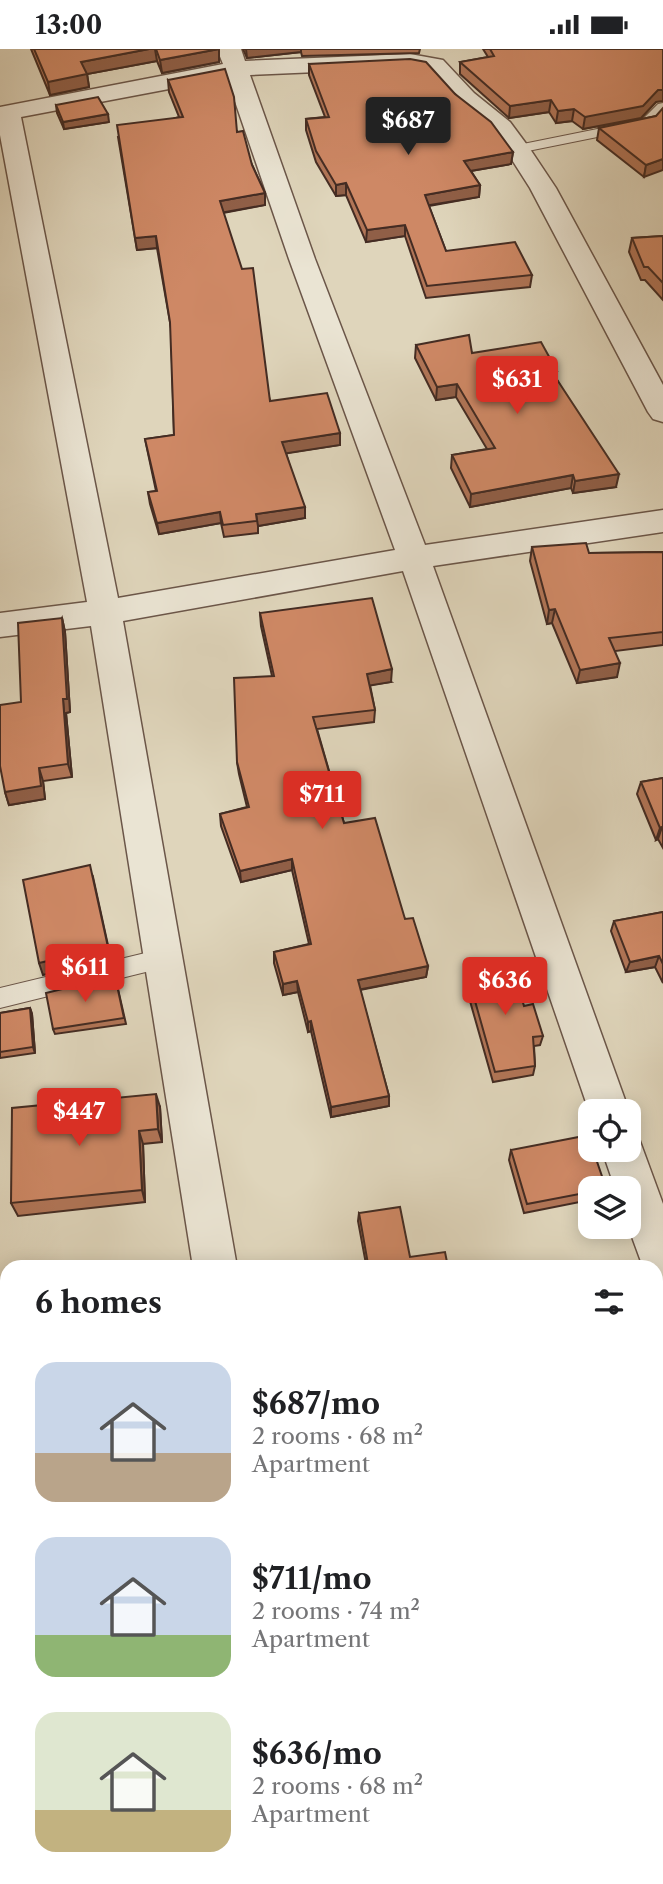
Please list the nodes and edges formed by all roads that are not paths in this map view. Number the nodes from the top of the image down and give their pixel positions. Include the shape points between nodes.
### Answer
1 (232, 59) edge
2 (663, 107) edge
3 (518, 149) junction
4 (663, 412) edge
5 (663, 521) edge
6 (414, 558) junction
7 (105, 612) junction
8 (0, 625) edge
9 (162, 959) junction
10 (0, 998) edge
11 (605, 1099) edge
12 (627, 1162) edge
13 (214, 1260) edge
14 (662, 1260) edge

1 - 3 street via 421,61 435,65
1 - 6 street
1 - 7 street via 8,112
2 - 3 lane via 647,123
3 - 4 street
5 - 6 street
6 - 7 street
6 - 11 street
7 - 8 street
7 - 9 street
9 - 10 lane
9 - 13 street
12 - 14 street

